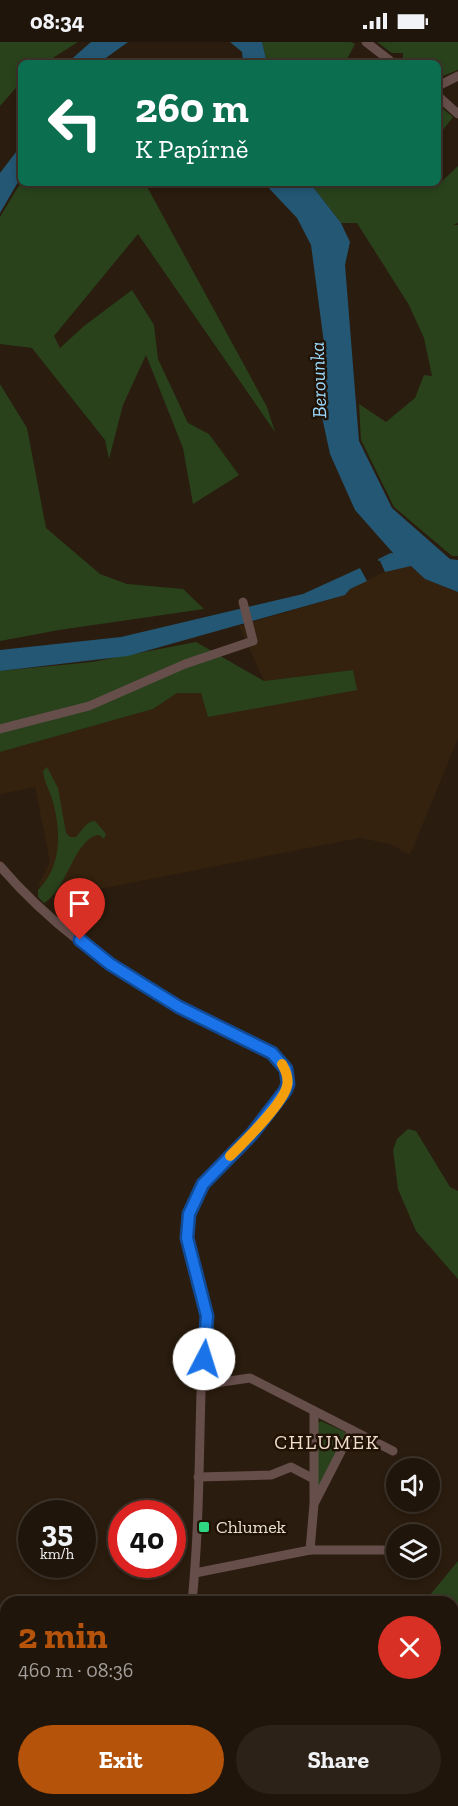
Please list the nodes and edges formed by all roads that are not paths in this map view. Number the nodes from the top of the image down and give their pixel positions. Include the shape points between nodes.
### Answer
1 (366, 42) edge
2 (389, 60) edge
3 (458, 76) edge
4 (441, 84) edge
5 (441, 99) edge
6 (458, 114) edge
7 (243, 602) dead end
8 (0, 729) edge
9 (0, 866) edge
10 (201, 1385) junction
11 (314, 1411) junction
12 (352, 1430) junction
13 (393, 1451) dead end
14 (198, 1477) junction
15 (312, 1478) junction
16 (314, 1504) junction
17 (310, 1550) junction
18 (386, 1550) edge
19 (195, 1573) junction
20 (193, 1596) edge

1 - 2 street
3 - 4 street
5 - 6 street
7 - 8 street via 253,641 185,664 114,696
9 - 10 street via 28,899 110,964 179,1007 272,1053 286,1069 285,1091 252,1134 203,1184 189,1214 187,1238 207,1316
10 - 11 street via 250,1378
10 - 14 street
11 - 12 street
11 - 15 street
12 - 13 street
12 - 16 street
14 - 15 street via 271,1475 291,1467
14 - 19 street
15 - 16 street
16 - 17 street
17 - 18 street
17 - 19 street
19 - 20 street

